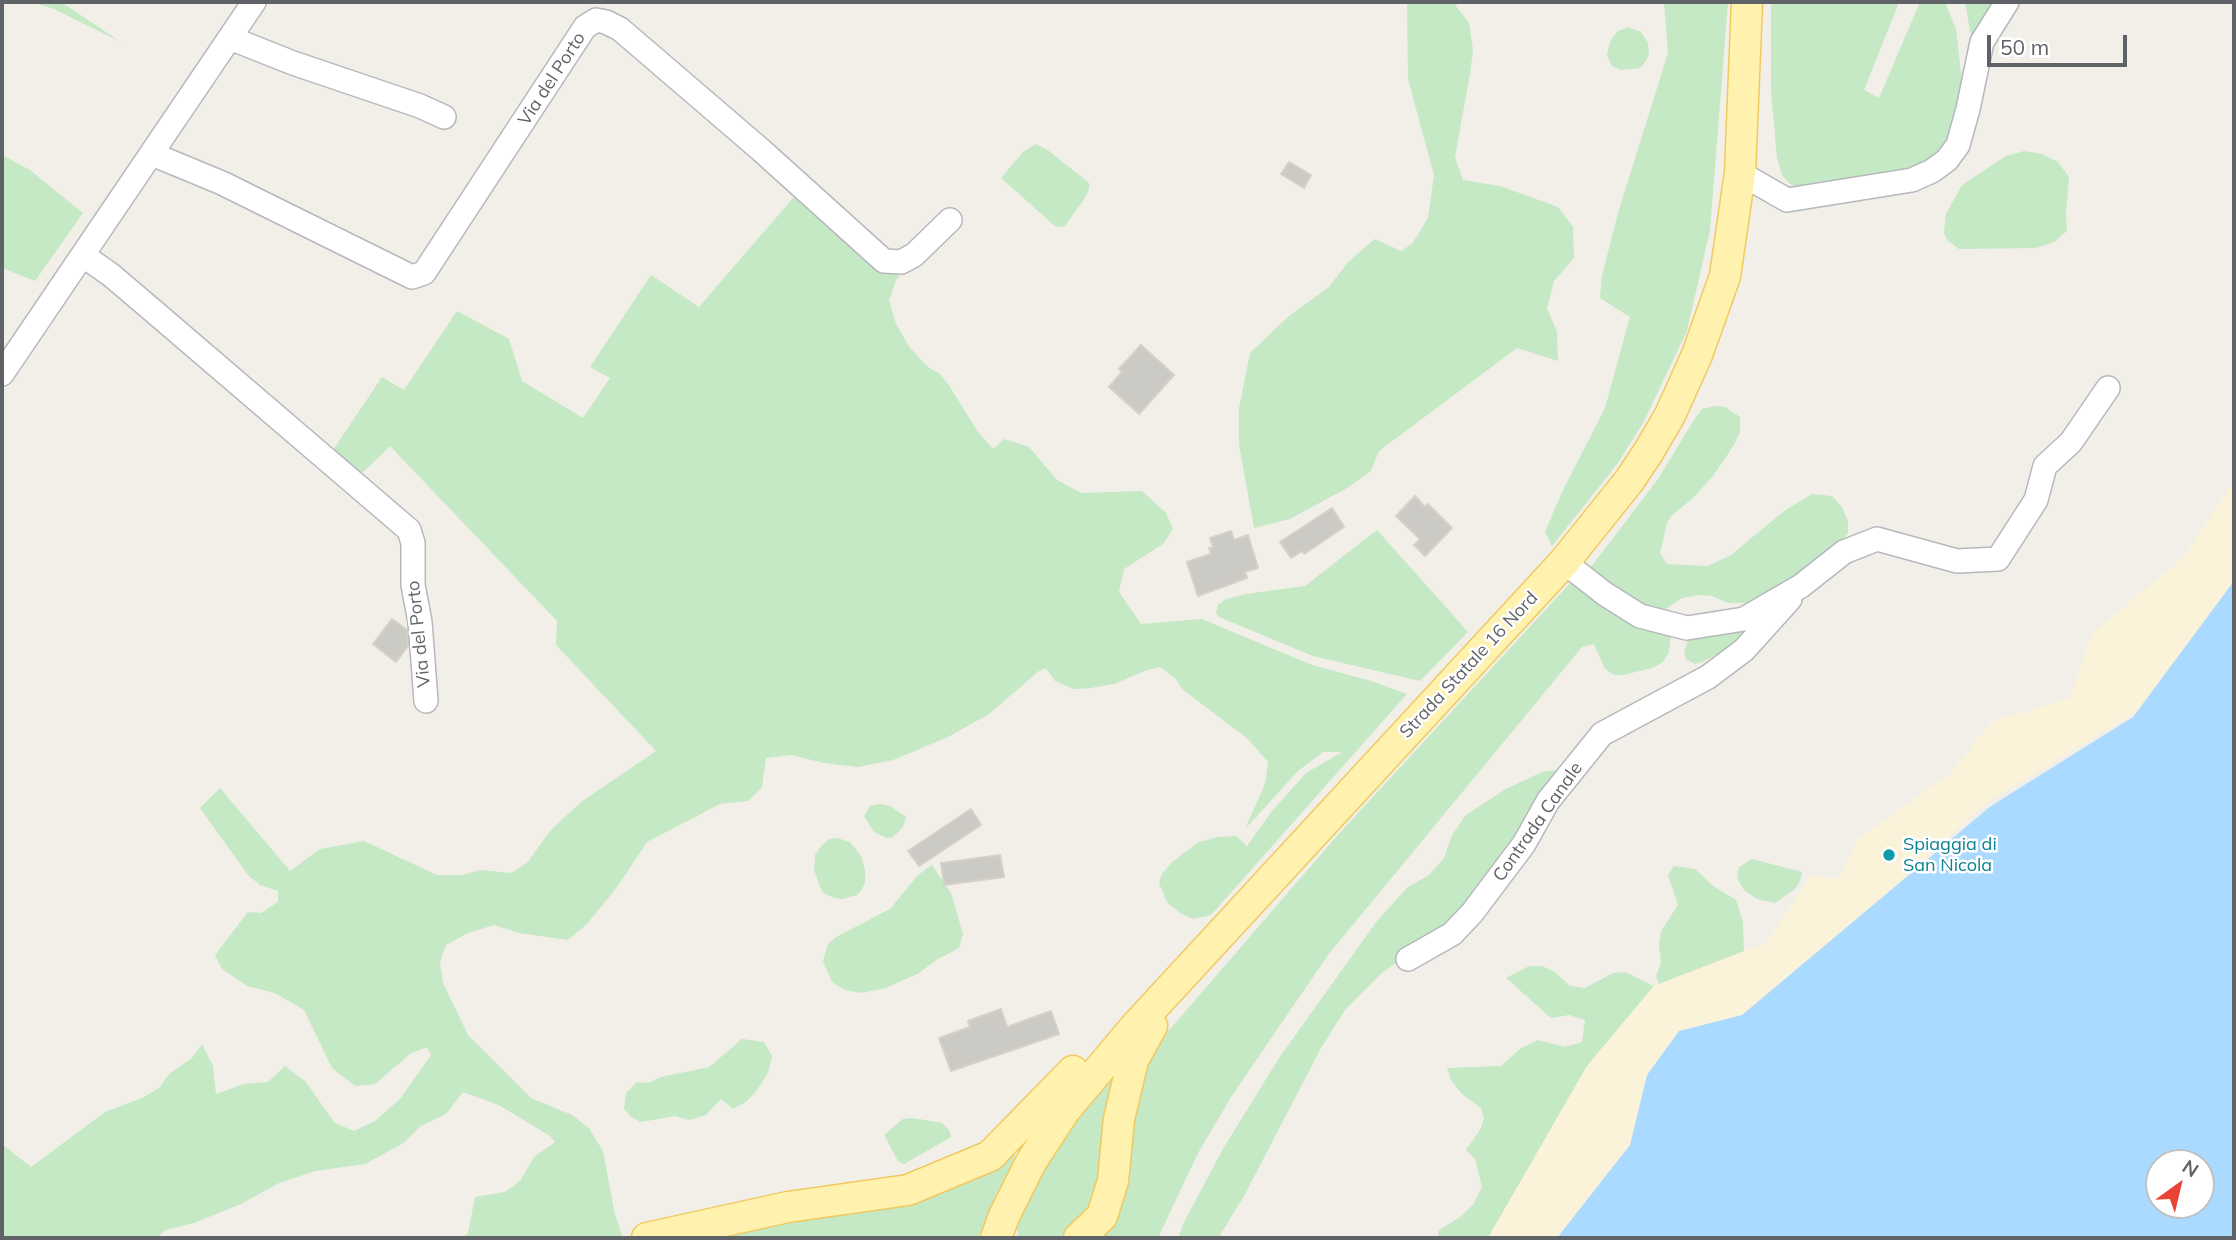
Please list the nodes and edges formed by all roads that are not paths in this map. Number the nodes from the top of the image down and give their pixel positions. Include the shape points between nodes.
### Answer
1 (254, 2) edge
2 (1747, 2) edge
3 (2007, 2) edge
4 (230, 38) junction
5 (444, 117) dead end
6 (152, 154) junction
7 (1740, 173) junction
8 (950, 220) dead end
9 (83, 256) junction
10 (3, 371) edge
11 (2108, 388) dead end
12 (1564, 562) junction
13 (1801, 586) junction
14 (426, 701) dead end
15 (1231, 922) junction
16 (1408, 959) dead end
17 (1178, 980) junction
18 (1000, 1227) edge
19 (647, 1238) edge
20 (1079, 1238) edge

1 - 4 street
2 - 7 main road, Strada Statale 16 Nord
3 - 7 street via 1982,43 1958,145 1932,171 1912,180 1787,200
4 - 5 street
4 - 6 street
6 - 8 street, Via del Porto via 230,186 412,277 424,273 585,27 596,20 620,29 884,261 901,262 914,255
6 - 9 street
7 - 12 main road, Strada Statale 16 Nord via 1725,275 1670,415 1629,481
9 - 10 street
9 - 14 street, Via del Porto via 409,530
11 - 13 street, Contrada Canale via 2071,442 2045,466 2036,500 1998,559 1957,561 1877,540 1844,552
12 - 13 street, Contrada Canale via 1640,616 1688,628 1744,619
12 - 15 main road, Strada Statale 16 Nord
13 - 16 street, Contrada Canale via 1726,664 1602,734 1548,801 1524,844 1472,913 1452,934
15 - 17 main road, Strada Statale 16 Nord
15 - 19 main road via 1115,1022 1054,1093 990,1156 908,1189 788,1207
17 - 18 main road, Strada Statale 16 Nord via 1065,1110 1031,1162
17 - 20 main road via 1133,1060 1119,1119 1113,1181 1102,1216

